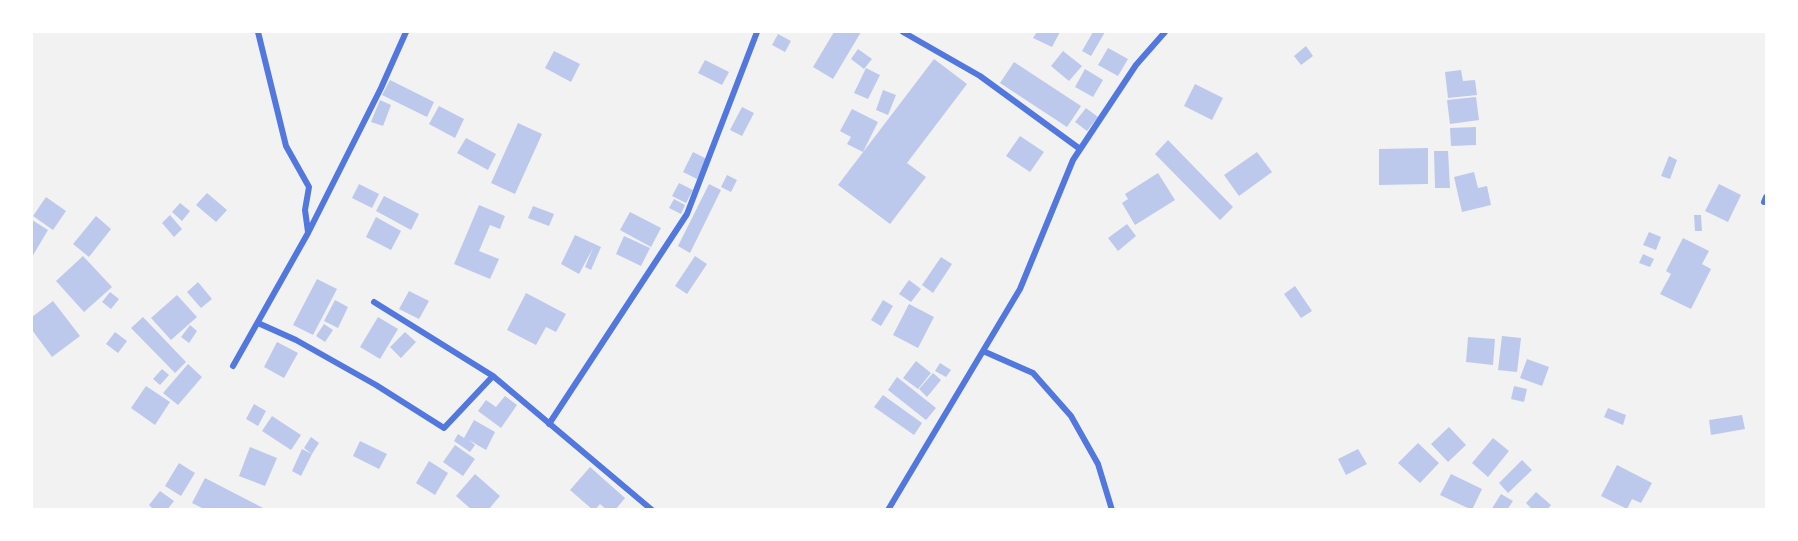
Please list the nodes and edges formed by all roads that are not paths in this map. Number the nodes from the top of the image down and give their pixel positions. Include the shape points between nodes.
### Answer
1 (258, 32) edge
2 (406, 32) edge
3 (757, 32) edge
4 (903, 32) edge
5 (1165, 32) edge
6 (1080, 149) junction
7 (308, 232) junction
8 (374, 302) dead end
9 (258, 323) junction
10 (983, 351) junction
11 (233, 366) dead end
12 (493, 376) junction
13 (549, 424) junction
14 (652, 510) edge
15 (888, 510) edge
16 (1112, 510) edge

1 - 7 street via 286,146 309,187 305,210
2 - 7 street
3 - 13 street via 687,214
4 - 6 street via 980,76
5 - 6 street via 1136,65
6 - 10 street via 1020,290
7 - 9 street
8 - 12 street
9 - 11 street
9 - 12 street via 296,340 444,428
10 - 15 street
10 - 16 street via 1034,373 1071,416 1098,465
12 - 13 street
13 - 14 street

